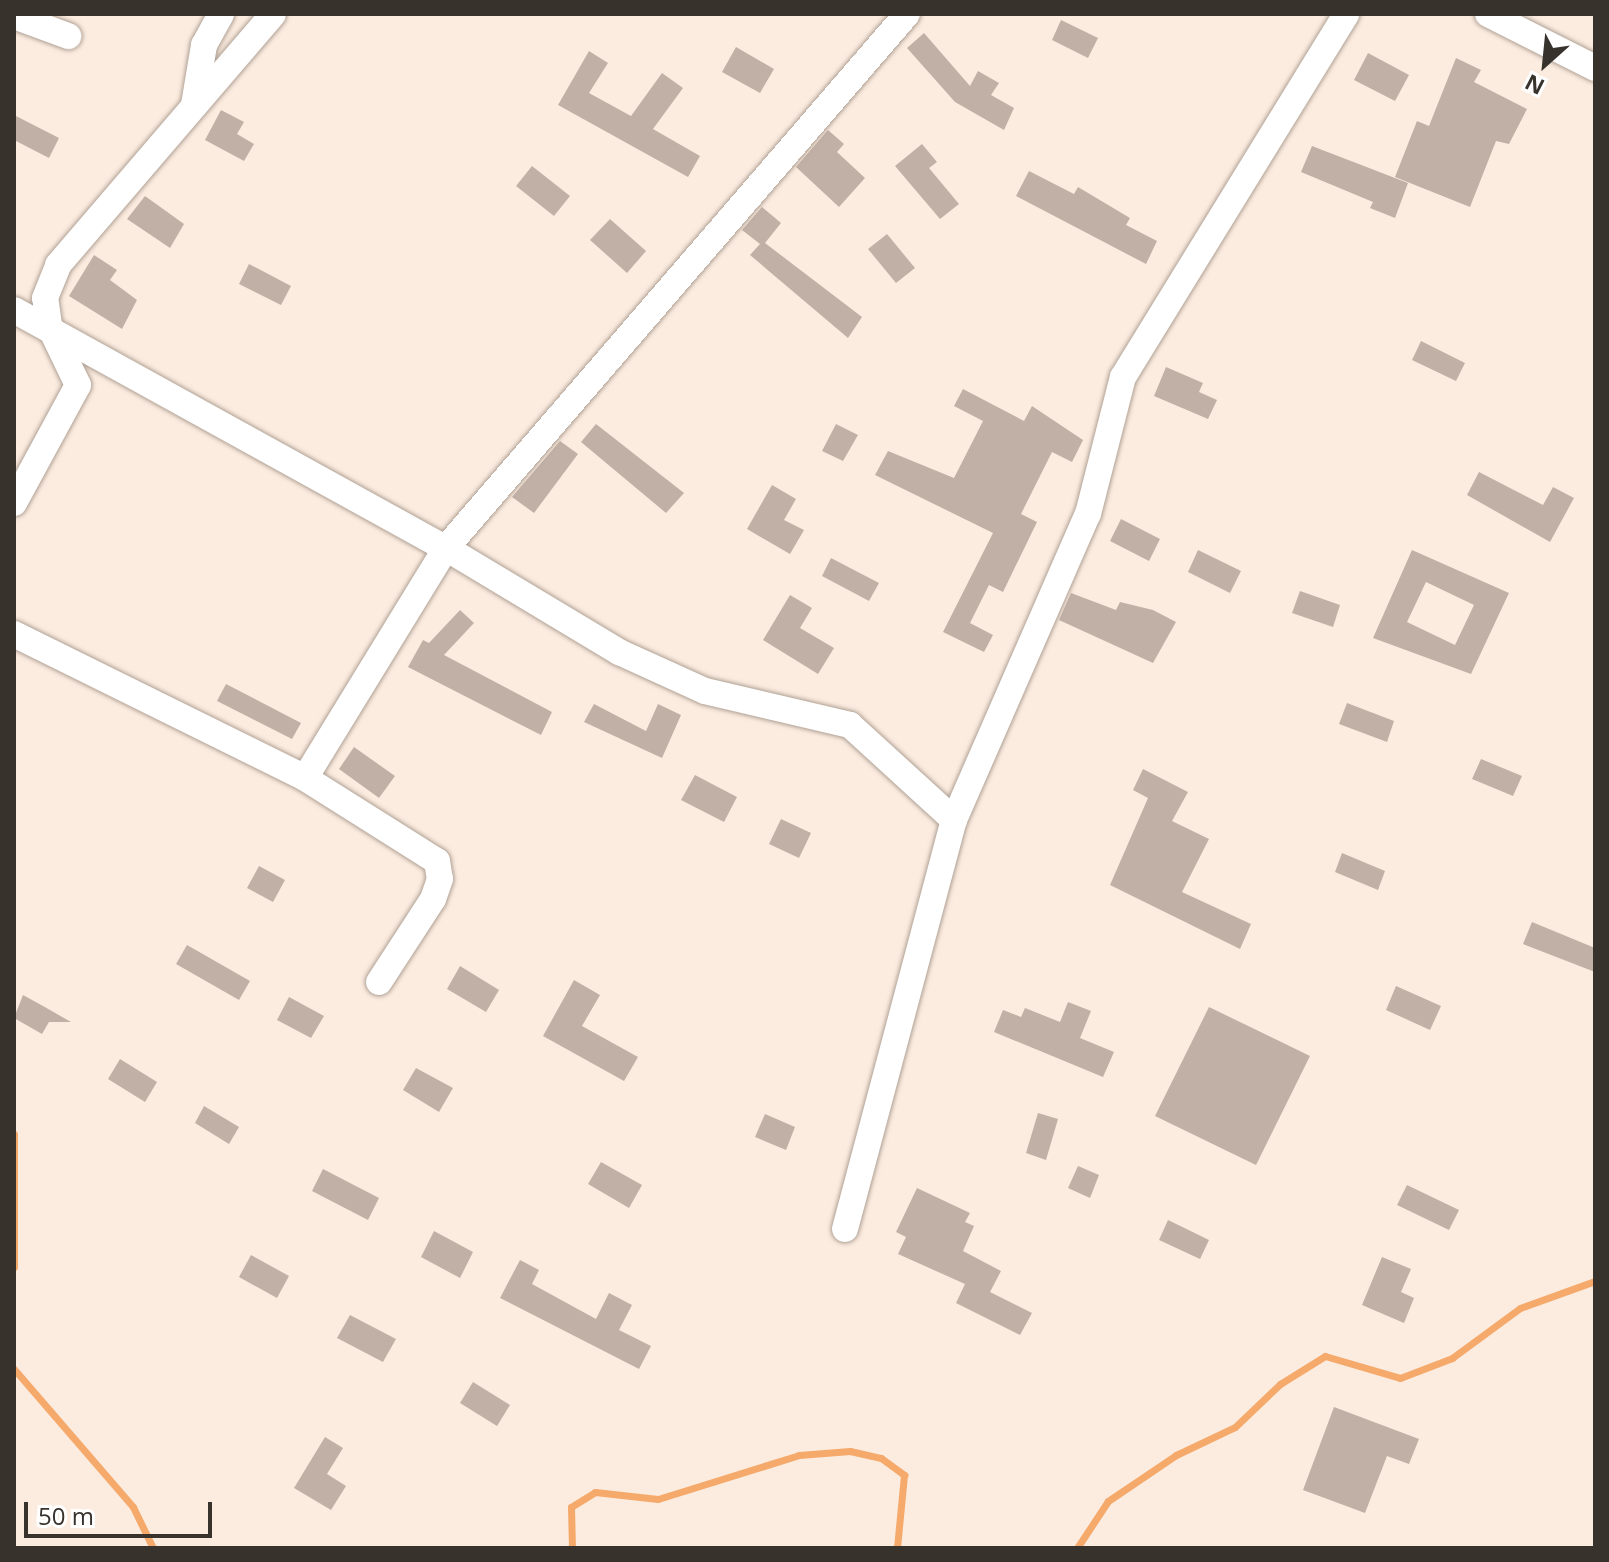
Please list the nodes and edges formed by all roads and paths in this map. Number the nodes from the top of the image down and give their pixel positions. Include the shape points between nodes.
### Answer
1 (221, 14) edge
2 (273, 14) edge
3 (907, 14) edge
4 (1346, 14) edge
5 (1488, 14) edge
6 (14, 16) edge
7 (68, 36) dead end
8 (1593, 73) edge
9 (194, 105) junction
10 (27, 321) edge
11 (14, 503) edge
12 (446, 548) junction
13 (14, 634) edge
14 (305, 778) junction
15 (954, 820) junction
16 (379, 982) dead end
17 (845, 1229) dead end

1 - 9 street via 204,45
2 - 9 street
3 - 12 street
4 - 15 street via 1123,377 1088,514
5 - 8 street
6 - 7 street
9 - 10 street via 58,265 45,298
10 - 11 street via 78,385
10 - 12 street
12 - 14 street
12 - 15 street via 619,652 705,691 850,725
13 - 14 street
14 - 16 street via 437,861 440,879 433,899
15 - 17 street

